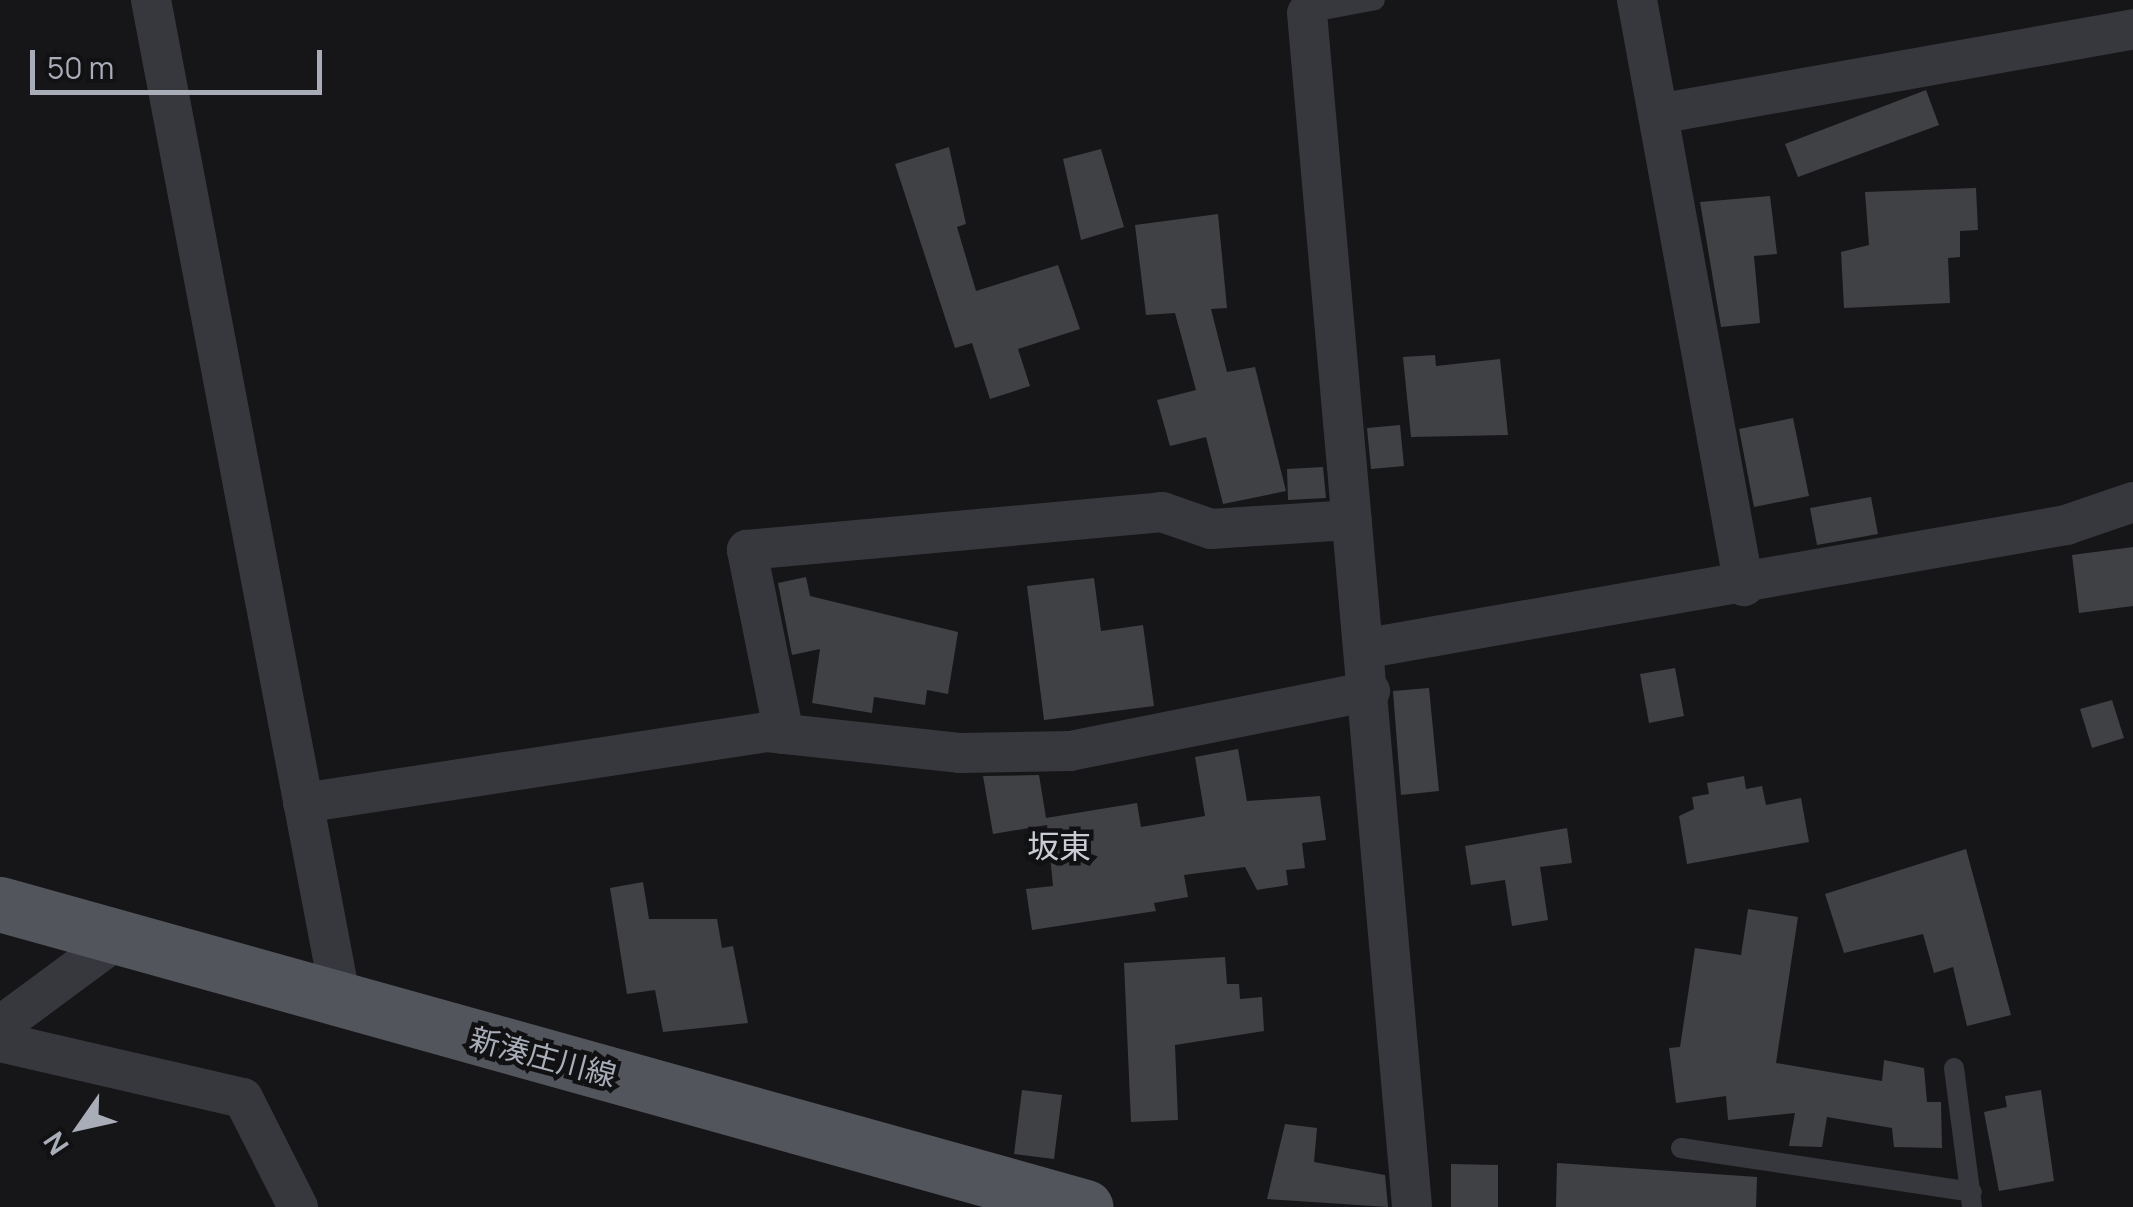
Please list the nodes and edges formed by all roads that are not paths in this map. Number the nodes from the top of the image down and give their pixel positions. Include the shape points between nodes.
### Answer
1 (151, 0) edge
2 (1375, 0) edge
3 (1637, 0) edge
4 (1307, 13) joint
5 (2133, 29) edge
6 (1658, 114) junction
7 (2133, 502) edge
8 (1352, 520) junction
9 (1744, 586) junction
10 (1368, 648) junction
11 (1370, 691) junction
12 (784, 734) junction
13 (303, 803) junction
14 (0, 904) edge
15 (119, 938) junction
16 (341, 1001) junction
17 (0, 1026) edge
18 (0, 1042) edge
19 (1954, 1068) dead end
20 (1681, 1148) dead end
21 (1972, 1200) edge
22 (298, 1207) edge
23 (1086, 1207) edge
24 (1412, 1207) edge

1 - 13 street
2 - 4 lane
3 - 6 street
4 - 8 street
5 - 6 street
6 - 9 street
7 - 9 street via 2066,525
8 - 10 street
8 - 12 street via 1211,529 1162,512 748,550
9 - 10 street
10 - 11 street
11 - 12 street via 1070,751 959,753
11 - 24 street
12 - 13 street
13 - 16 street
14 - 15 main road, 新湊庄川線
15 - 16 main road, 新湊庄川線
15 - 17 street
16 - 23 main road, 新湊庄川線
18 - 22 street via 243,1098
19 - 21 lane
20 - 21 lane

